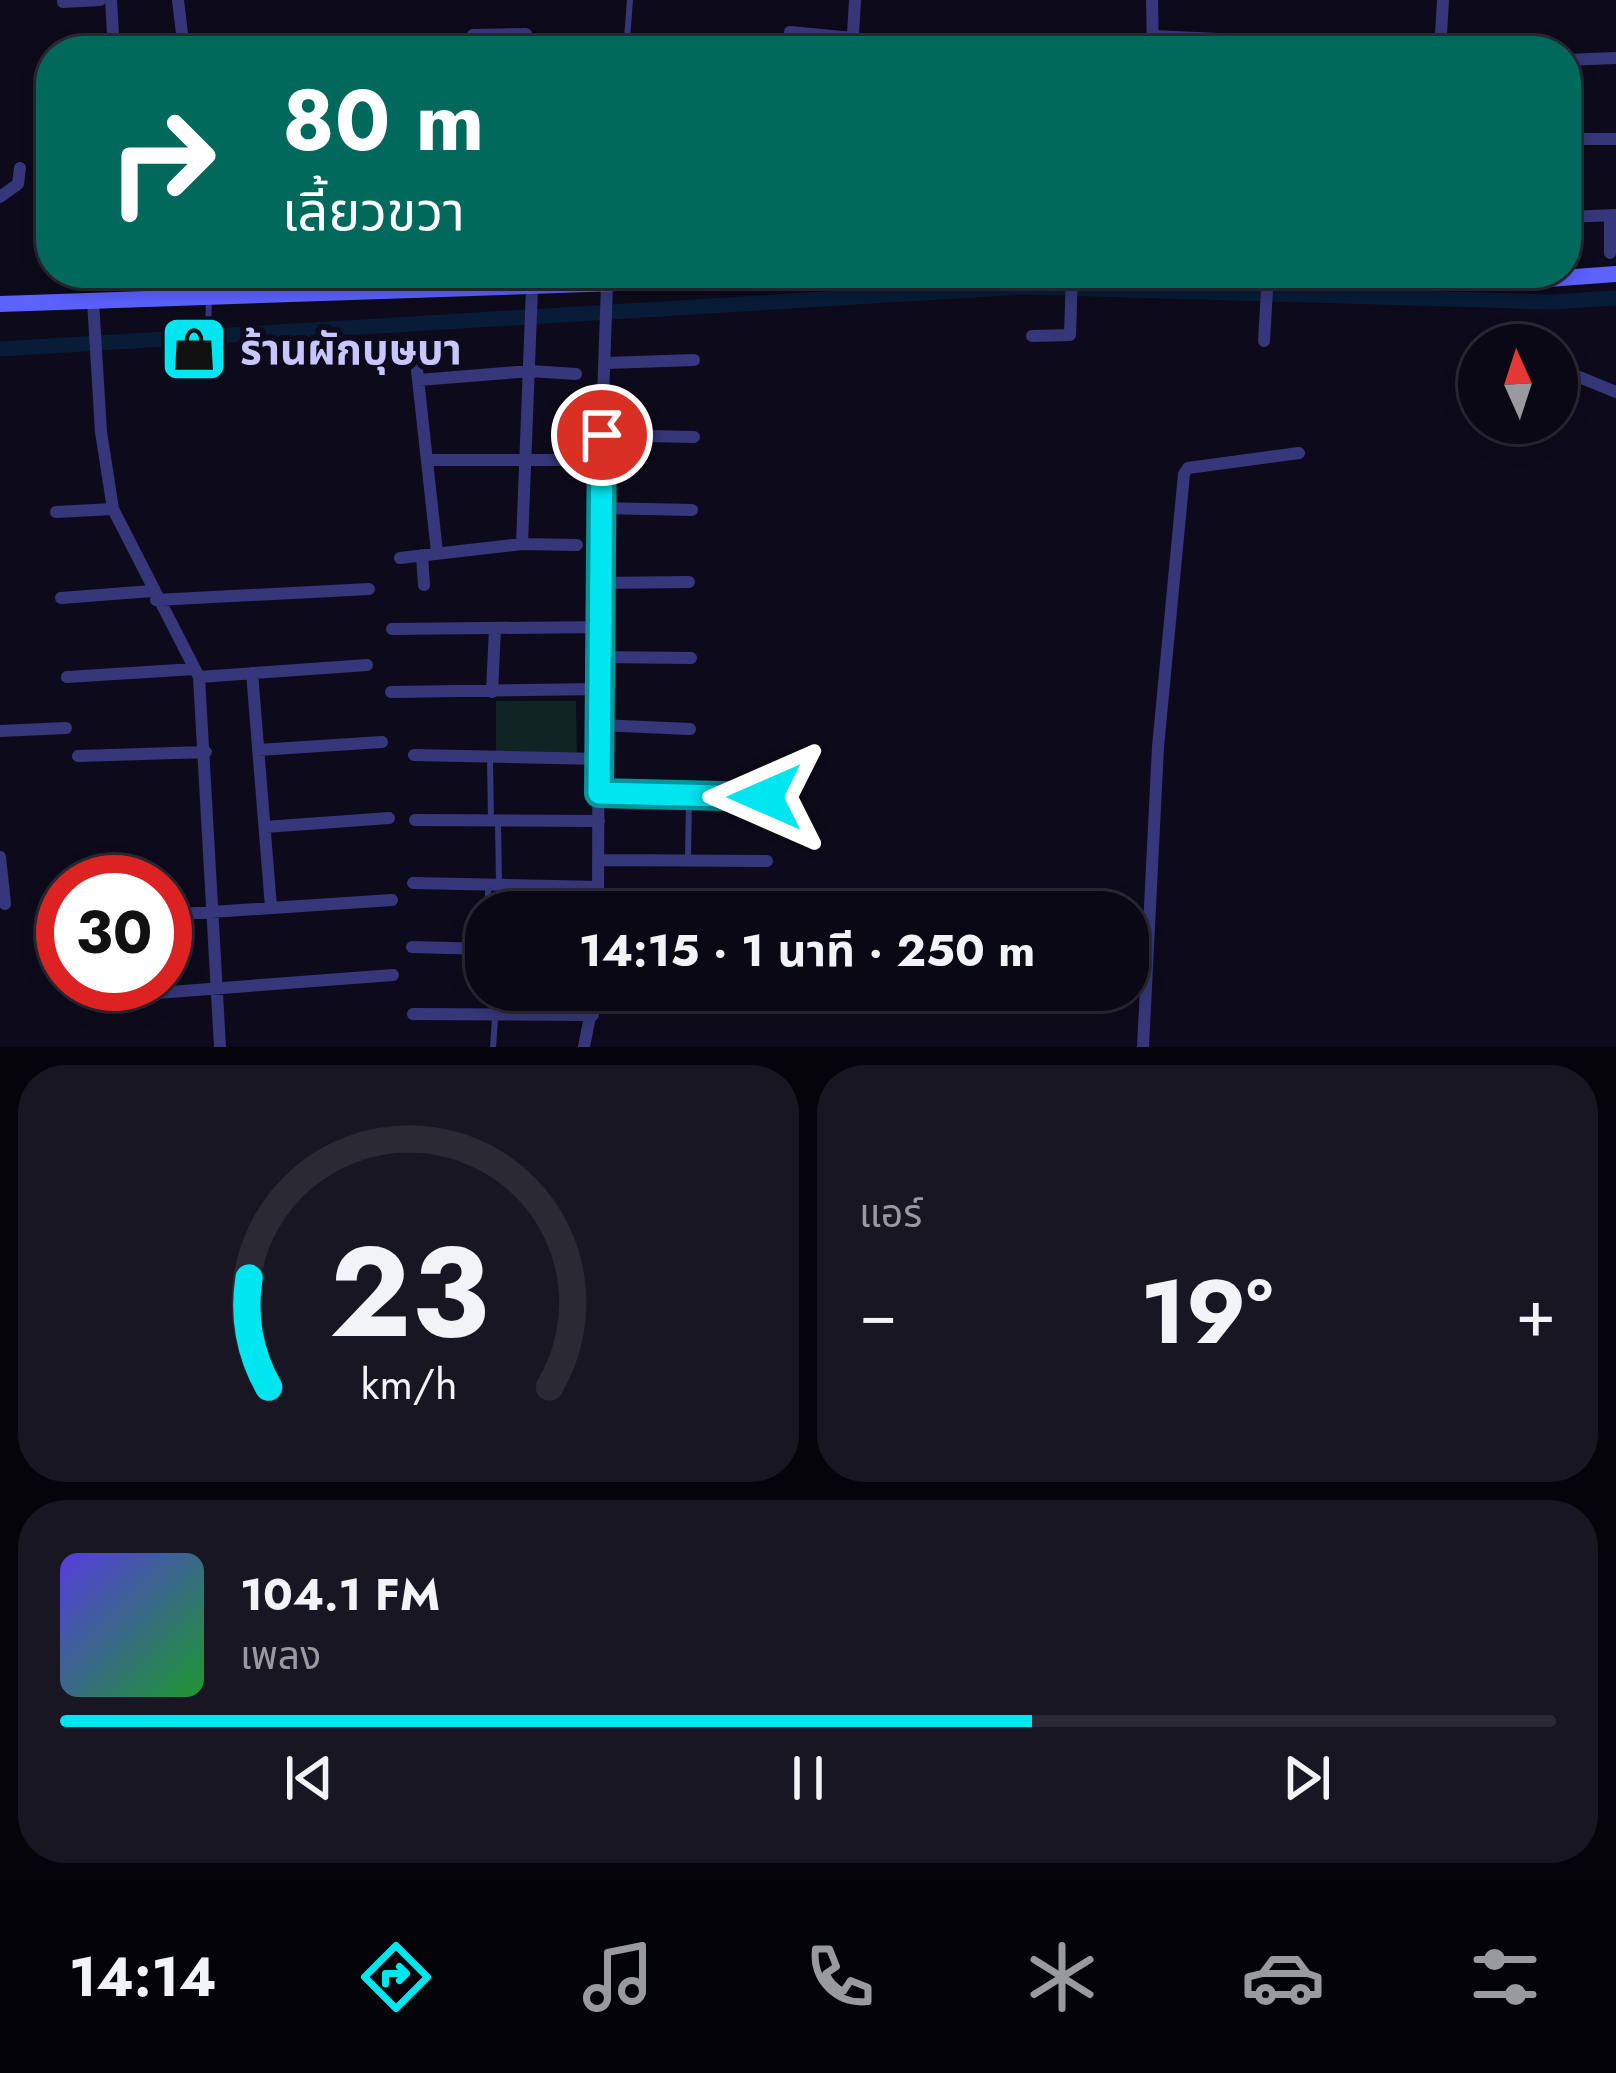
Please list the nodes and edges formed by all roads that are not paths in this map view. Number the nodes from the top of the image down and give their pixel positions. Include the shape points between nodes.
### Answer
1 (87, 0) edge
2 (100, 0) edge
3 (111, 0) edge
4 (178, 0) edge
5 (630, 0) edge
6 (855, 0) edge
7 (1153, 0) edge
8 (1443, 0) edge
9 (63, 2) edge
10 (790, 32) dead end
11 (526, 34) dead end
12 (113, 36) edge
13 (182, 36) edge
14 (473, 36) edge
15 (627, 36) edge
16 (811, 36) edge
17 (853, 36) edge
18 (1153, 36) edge
19 (1441, 36) edge
20 (1616, 58) edge
21 (1581, 59) edge
22 (1616, 139) edge
23 (1581, 140) edge
24 (20, 168) dead end
25 (0, 196) edge
26 (1613, 216) edge
27 (1581, 217) edge
28 (1610, 253) dead end
29 (1616, 274) edge
30 (1581, 277) edge
31 (339, 288) edge
32 (386, 288) edge
33 (507, 288) edge
34 (581, 288) edge
35 (603, 288) edge
36 (1073, 288) edge
37 (1268, 288) edge
38 (340, 294) junction
39 (532, 295) junction
40 (209, 298) junction
41 (0, 304) edge
42 (93, 305) junction
43 (1032, 336) dead end
44 (1264, 341) dead end
45 (414, 343) dead end
46 (694, 360) dead end
47 (607, 363) junction
48 (207, 368) dead end
49 (530, 371) junction
50 (576, 374) dead end
51 (1578, 377) edge
52 (419, 380) junction
53 (1616, 392) edge
54 (602, 435) junction
55 (694, 437) dead end
56 (1299, 453) dead end
57 (526, 458) junction
58 (428, 460) junction
59 (572, 460) dead end
60 (113, 508) junction
61 (599, 508) junction
62 (692, 510) dead end
63 (56, 512) dead end
64 (522, 544) junction
65 (577, 545) dead end
66 (430, 554) junction
67 (400, 557) dead end
68 (689, 582) dead end
69 (598, 583) junction
70 (424, 585) dead end
71 (369, 589) dead end
72 (154, 596) junction
73 (61, 598) dead end
74 (599, 627) junction
75 (495, 628) junction
76 (392, 629) dead end
77 (599, 657) junction
78 (691, 658) dead end
79 (368, 665) dead end
80 (196, 673) junction
81 (252, 673) junction
82 (67, 677) dead end
83 (600, 689) junction
84 (391, 692) dead end
85 (492, 692) junction
86 (599, 725) junction
87 (67, 728) dead end
88 (690, 729) dead end
89 (0, 731) edge
90 (382, 742) dead end
91 (258, 750) junction
92 (206, 752) junction
93 (414, 755) dead end
94 (78, 756) dead end
95 (490, 756) junction
96 (599, 759) junction
97 (599, 793) junction
98 (689, 797) junction
99 (765, 797) dead end
100 (389, 818) dead end
101 (415, 820) dead end
102 (599, 821) junction
103 (495, 822) junction
104 (265, 827) junction
105 (0, 857) edge
106 (598, 860) junction
107 (688, 861) junction
108 (766, 861) dead end
109 (413, 884) dead end
110 (494, 885) junction
111 (598, 887) junction
112 (493, 891) edge
113 (598, 891) edge
114 (392, 900) dead end
115 (4, 904) dead end
116 (271, 907) junction
117 (213, 911) junction
118 (192, 913) edge
119 (412, 947) dead end
120 (465, 948) edge
121 (394, 975) dead end
122 (218, 986) junction
123 (192, 989) edge
124 (514, 1011) edge
125 (592, 1011) edge
126 (496, 1013) junction
127 (413, 1015) dead end
128 (220, 1047) edge
129 (493, 1047) edge
130 (584, 1047) edge
131 (1143, 1047) edge

1 - 2 street
1 - 9 street
3 - 12 street
4 - 13 street
5 - 15 lane
6 - 17 street
7 - 18 street
8 - 19 street
10 - 16 street
11 - 14 street
20 - 21 street
22 - 23 street
24 - 25 street via 17,184
26 - 27 street
26 - 28 street
29 - 30 street
31 - 38 street
32 - 38 street
33 - 39 street
34 - 39 street
35 - 47 street
36 - 43 street via 1070,334
37 - 44 street
38 - 40 street
39 - 49 street
40 - 42 street
40 - 48 lane
41 - 42 street
42 - 60 street
45 - 52 street
46 - 47 street
47 - 54 street
49 - 50 street
49 - 52 street
49 - 57 street
51 - 53 street
52 - 58 street
54 - 55 street
54 - 61 street
56 - 131 street via 1184,474 1158,746
57 - 58 street
57 - 59 street
57 - 64 street
58 - 66 street
60 - 63 street
60 - 72 street
61 - 62 street
61 - 69 street
64 - 65 street
64 - 66 street
66 - 67 street
66 - 70 street
68 - 69 street
69 - 74 street
71 - 72 street
72 - 73 street
72 - 80 street
74 - 75 street
74 - 77 street
75 - 76 street
75 - 85 street
77 - 78 street
77 - 83 street
79 - 81 street
80 - 81 street
80 - 82 street
80 - 92 street
81 - 91 street
83 - 85 street
83 - 86 street
84 - 85 street
86 - 88 street
86 - 96 street
87 - 89 street
90 - 91 street
91 - 104 street
92 - 94 street
92 - 117 street
93 - 95 street
95 - 96 street
95 - 103 lane
96 - 97 street
97 - 98 street
97 - 102 street
98 - 99 street
98 - 107 lane
100 - 104 street
101 - 103 street
102 - 103 street
102 - 106 street
103 - 110 lane
104 - 116 street
105 - 115 street
106 - 107 street
106 - 111 street
107 - 108 street
109 - 110 street
110 - 111 street
110 - 112 lane
111 - 113 street
114 - 116 street
116 - 117 street
117 - 118 street
117 - 122 street
119 - 120 street
121 - 122 street
122 - 123 street
122 - 128 street
124 - 126 street
125 - 130 street
126 - 127 street
126 - 129 lane

